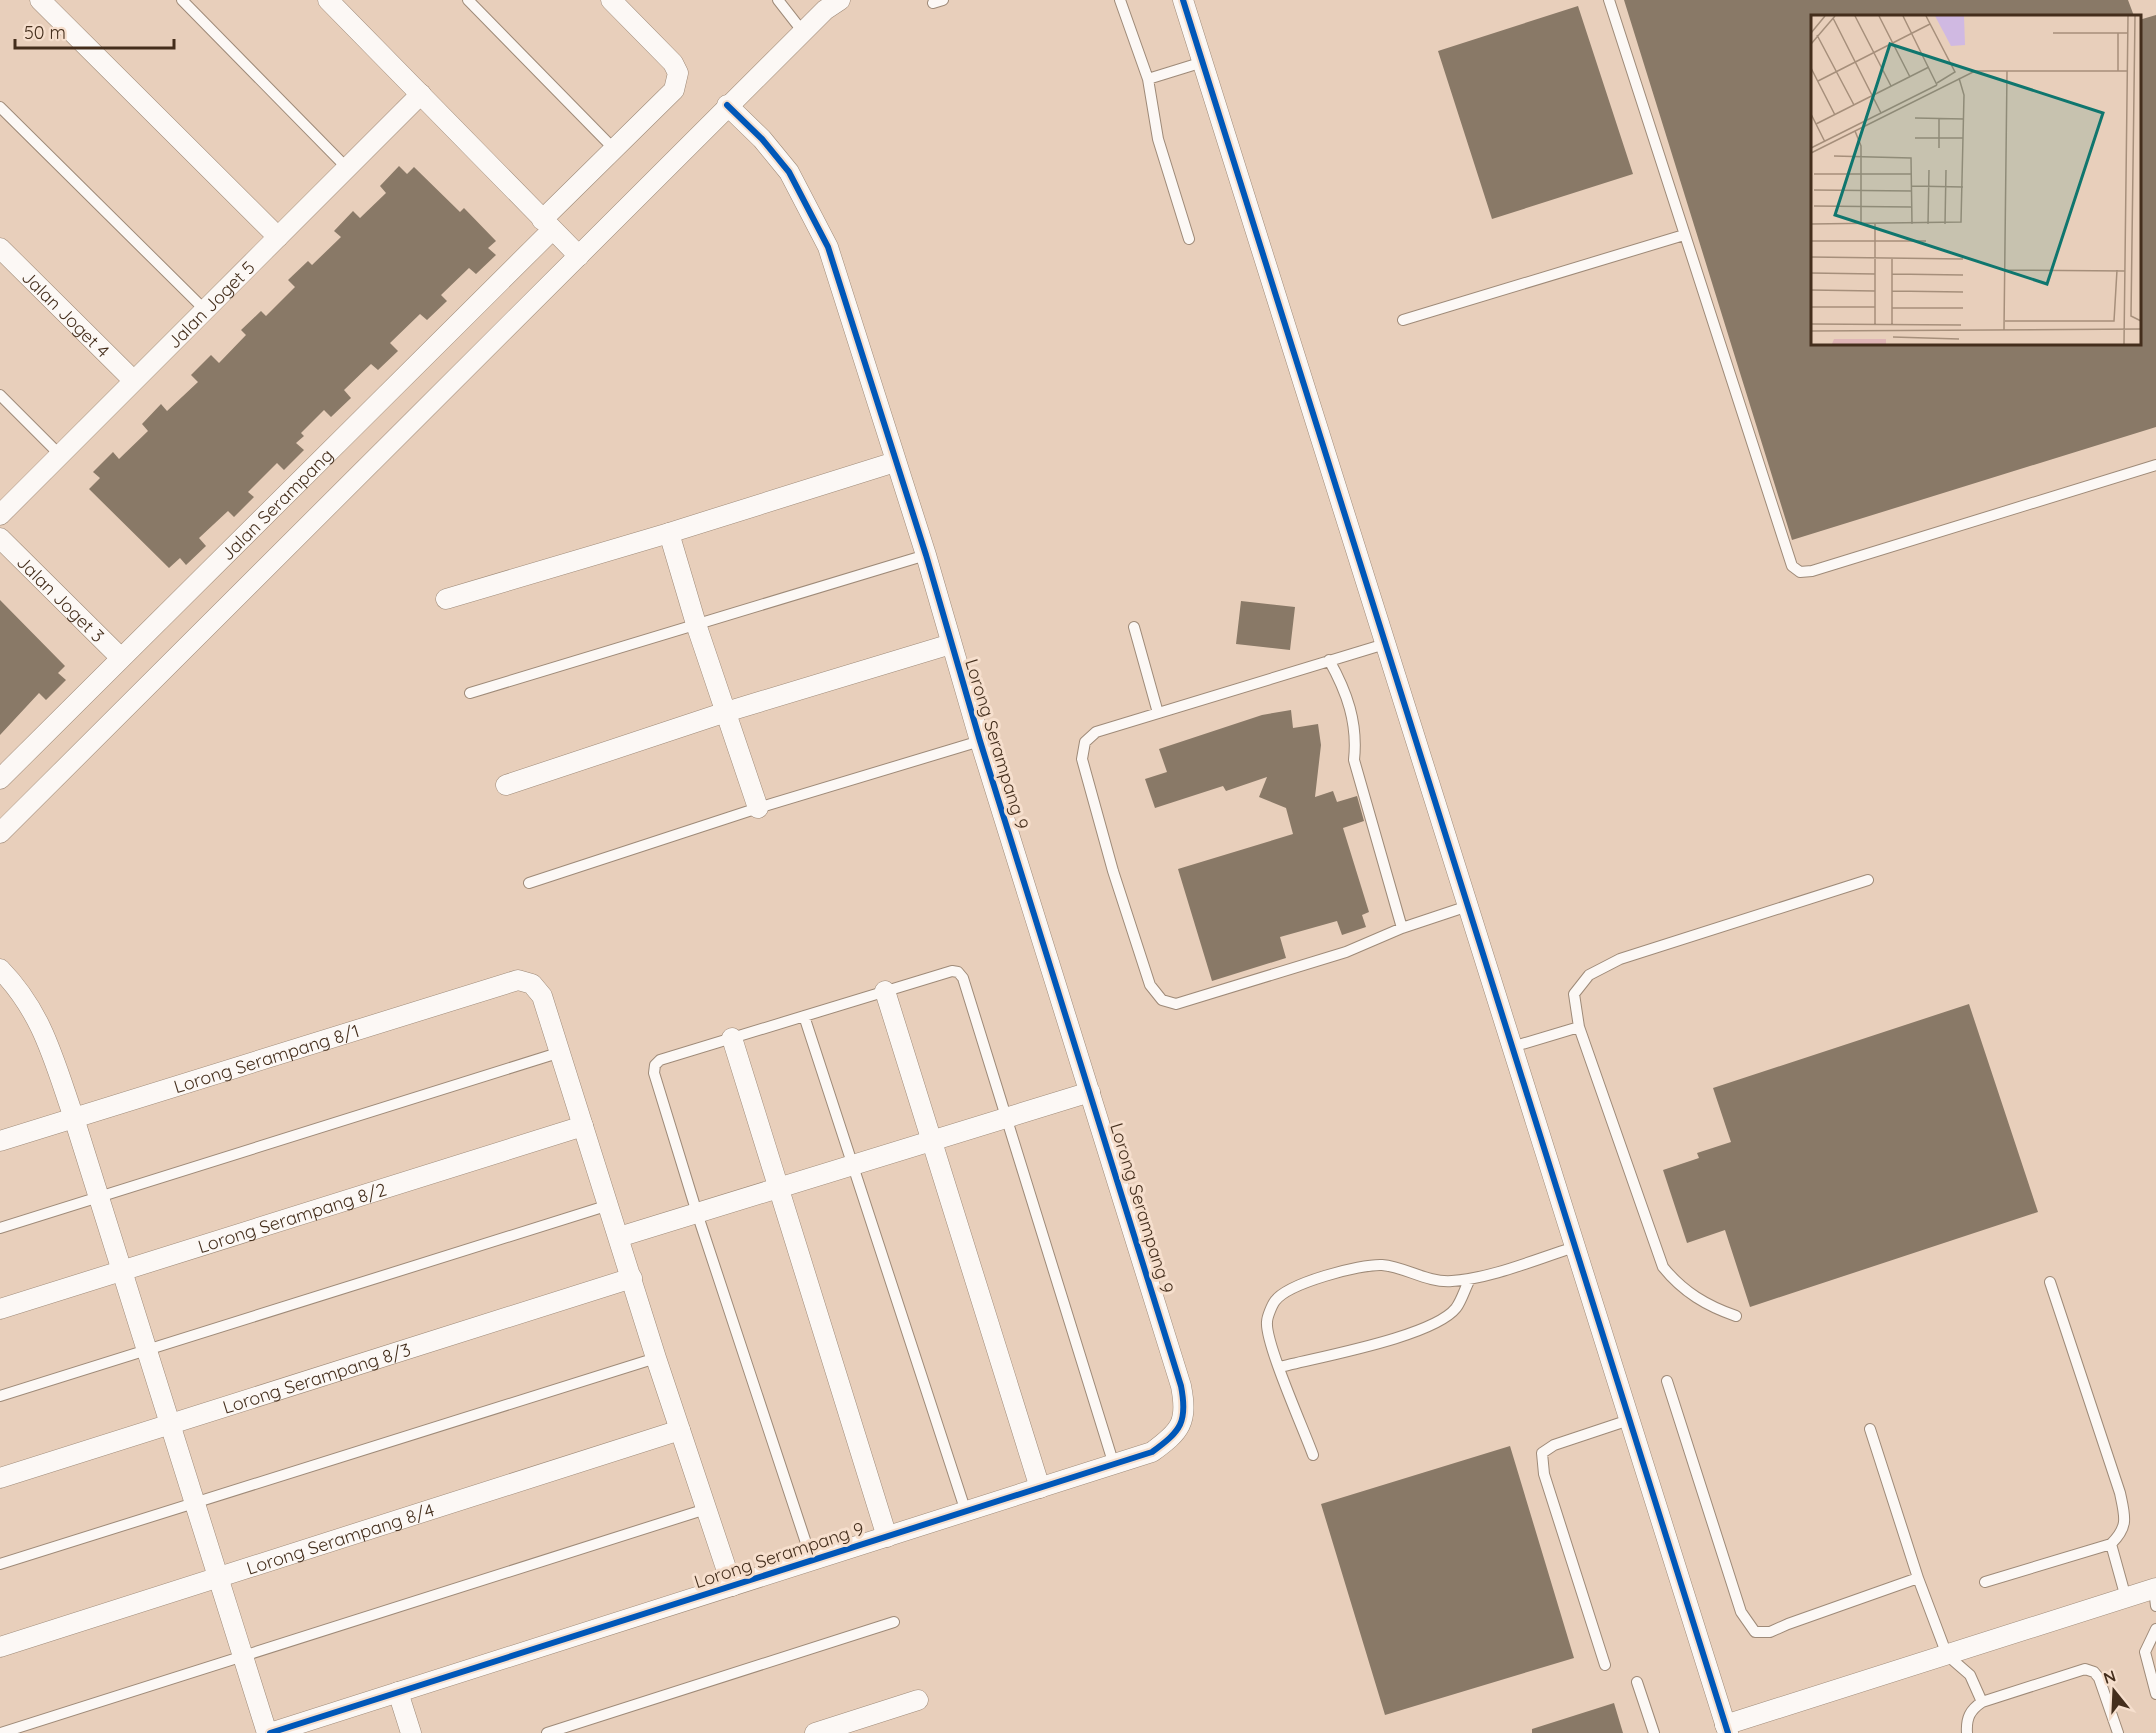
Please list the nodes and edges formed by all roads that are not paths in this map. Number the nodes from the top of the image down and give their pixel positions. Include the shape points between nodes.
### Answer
1 (40, 0) edge
2 (182, 0) edge
3 (328, 0) edge
4 (468, 0) edge
5 (611, 0) edge
6 (778, 0) edge
7 (840, 0) edge
8 (1120, 0) edge
9 (1183, 0) edge
10 (1609, 0) edge
11 (803, 32) junction
12 (1203, 62) junction
13 (1148, 79) junction
14 (421, 94) junction
15 (727, 105) junction
16 (0, 107) edge
17 (616, 151) junction
18 (347, 168) junction
19 (547, 225) junction
20 (1684, 235) junction
21 (278, 237) junction
22 (1189, 239) dead end
23 (0, 248) edge
24 (579, 256) junction
25 (204, 309) junction
26 (1403, 320) dead end
27 (133, 380) junction
28 (0, 395) edge
29 (60, 454) junction
30 (895, 462) junction
31 (2156, 465) edge
32 (0, 514) edge
33 (669, 533) junction
34 (0, 538) edge
35 (926, 555) junction
36 (446, 599) dead end
37 (696, 624) junction
38 (1134, 627) dead end
39 (951, 644) junction
40 (1385, 644) junction
41 (121, 658) junction
42 (1329, 660) junction
43 (470, 693) dead end
44 (726, 712) junction
45 (1158, 713) junction
46 (980, 741) junction
47 (0, 778) edge
48 (506, 785) dead end
49 (758, 808) junction
50 (0, 833) edge
51 (1868, 880) dead end
52 (529, 883) dead end
53 (1468, 906) junction
54 (1402, 928) junction
55 (0, 969) edge
56 (885, 991) junction
57 (804, 1016) junction
58 (1579, 1027) junction
59 (732, 1038) junction
60 (1512, 1047) junction
61 (561, 1052) junction
62 (1090, 1092) junction
63 (74, 1118) junction
64 (1007, 1118) junction
65 (583, 1126) junction
66 (0, 1140) edge
67 (931, 1142) junction
68 (852, 1166) junction
69 (778, 1188) junction
70 (98, 1196) junction
71 (609, 1205) junction
72 (697, 1213) junction
73 (0, 1228) edge
74 (619, 1237) junction
75 (1575, 1247) junction
76 (122, 1270) junction
77 (632, 1278) junction
78 (1470, 1279) junction
79 (2050, 1282) dead end
80 (0, 1309) edge
81 (1736, 1316) dead end
82 (147, 1351) junction
83 (657, 1358) junction
84 (1280, 1367) junction
85 (1667, 1381) dead end
86 (0, 1396) edge
87 (1629, 1420) junction
88 (170, 1424) junction
89 (1870, 1429) dead end
90 (680, 1430) junction
91 (1313, 1455) dead end
92 (1114, 1465) junction
93 (0, 1478) edge
94 (1040, 1488) junction
95 (195, 1503) junction
96 (706, 1509) junction
97 (966, 1512) junction
98 (887, 1537) junction
99 (2111, 1544) junction
100 (812, 1561) junction
101 (0, 1564) edge
102 (218, 1578) junction
103 (1918, 1578) junction
104 (1984, 1582) dead end
105 (732, 1586) junction
106 (2155, 1594) edge
107 (2126, 1598) junction
108 (894, 1622) dead end
109 (2156, 1629) edge
110 (0, 1647) edge
111 (1947, 1654) junction
112 (243, 1656) junction
113 (1605, 1665) dead end
114 (1637, 1682) dead end
115 (398, 1692) junction
116 (2156, 1694) edge
117 (918, 1700) dead end
118 (1982, 1702) junction
119 (1726, 1729) edge
120 (1, 1733) edge
121 (269, 1733) edge
122 (411, 1733) edge
123 (547, 1733) edge
124 (815, 1733) edge
125 (1654, 1733) edge
126 (1967, 1733) edge
127 (2118, 1733) edge

1 - 21 street
2 - 18 lane
3 - 14 street
4 - 17 lane
5 - 17 street, Jalan Serampang via 673,63 678,82
6 - 11 lane
7 - 11 street
8 - 13 lane
9 - 12 street
10 - 20 lane
11 - 15 street
12 - 13 lane
12 - 40 street
13 - 22 lane via 1158,139
14 - 18 street, Jalan Joget 5
14 - 19 street
15 - 24 street
15 - 30 street, Lorong Serampang 9 via 789,172 828,247
16 - 25 lane
17 - 19 street, Jalan Serampang
18 - 21 street, Jalan Joget 5
19 - 24 street
19 - 41 street, Jalan Serampang
20 - 26 lane
20 - 31 lane via 1792,566 1800,572
21 - 25 street, Jalan Joget 5
23 - 27 street, Jalan Joget 4
24 - 50 street
25 - 27 street, Jalan Joget 5
27 - 29 street, Jalan Joget 5
28 - 29 lane
29 - 32 street, Jalan Joget 5
30 - 33 street
30 - 35 street, Lorong Serampang 9
33 - 36 street
33 - 37 street
34 - 41 street, Jalan Joget 3
35 - 37 lane
35 - 39 street, Lorong Serampang 9
37 - 43 lane
37 - 44 street
38 - 45 lane
39 - 44 street
39 - 46 street, Lorong Serampang 9
40 - 42 lane
40 - 53 street
41 - 47 street, Jalan Serampang
42 - 45 lane
42 - 54 lane via 1346,691 1356,737 1354,760
44 - 48 street
44 - 49 street
45 - 54 lane via 1096,732 1085,742 1082,759 1146,975 1162,1000 1176,1004 1346,952
46 - 49 lane
46 - 62 street, Lorong Serampang 9
49 - 52 lane
51 - 58 lane via 1620,959 1589,975 1574,994
53 - 54 lane
53 - 60 street
55 - 63 street via 18,987 38,1018
56 - 57 lane
56 - 64 lane via 958,972
56 - 67 street
57 - 59 lane
57 - 68 lane
58 - 60 lane
58 - 81 lane via 1663,1267 1679,1287 1717,1310
59 - 69 street
59 - 72 lane via 660,1060 655,1065 654,1073
60 - 75 street
61 - 63 street, Lorong Serampang 8/1 via 543,996 532,984 518,980
61 - 65 street
61 - 70 lane
62 - 64 street
62 - 92 street, Lorong Serampang 9 via 1185,1405 1184,1420 1166,1442 1152,1452
63 - 66 street, Lorong Serampang 8/1
63 - 70 street
64 - 67 street
64 - 92 lane
65 - 71 street
65 - 76 street, Lorong Serampang 8/2
67 - 68 street
67 - 94 street
68 - 69 street
68 - 97 lane
69 - 72 street
69 - 98 street
70 - 73 lane
70 - 76 street
71 - 74 street
71 - 82 lane
72 - 74 street
72 - 100 lane
74 - 77 street
75 - 78 lane
75 - 87 street
76 - 80 street, Lorong Serampang 8/2
76 - 82 street
77 - 83 street
77 - 88 street, Lorong Serampang 8/3
78 - 84 lane via 1456,1309 1436,1323 1397,1338
78 - 84 lane via 1431,1279 1399,1267 1378,1265 1293,1287 1276,1300 1267,1322
79 - 99 lane via 2120,1493 2125,1519 2121,1533
82 - 86 lane
82 - 88 street
83 - 90 street
83 - 95 lane
84 - 91 lane
85 - 103 lane via 1741,1612 1755,1632 1770,1632
87 - 113 lane via 1554,1445 1542,1453 1544,1474
87 - 119 street
88 - 93 street, Lorong Serampang 8/3
88 - 95 street
89 - 103 lane
90 - 96 street
90 - 102 street, Lorong Serampang 8/4
92 - 94 street, Lorong Serampang 9
94 - 97 street, Lorong Serampang 9
95 - 101 lane
95 - 102 street
96 - 105 street
96 - 112 lane
97 - 98 street, Lorong Serampang 9
98 - 100 street, Lorong Serampang 9
99 - 104 lane
99 - 107 lane
100 - 105 street, Lorong Serampang 9
102 - 110 street, Lorong Serampang 8/4
102 - 112 street
103 - 111 lane
105 - 115 street, Lorong Serampang 9
106 - 107 street
107 - 111 street
108 - 123 lane
109 - 116 lane via 2145,1652
111 - 118 lane via 1970,1675
111 - 119 street
112 - 120 lane
112 - 121 street
114 - 125 lane
115 - 121 street, Lorong Serampang 9
115 - 122 street
117 - 124 street
118 - 126 lane via 1973,1708 1966,1722
118 - 127 lane via 2085,1669 2099,1678

